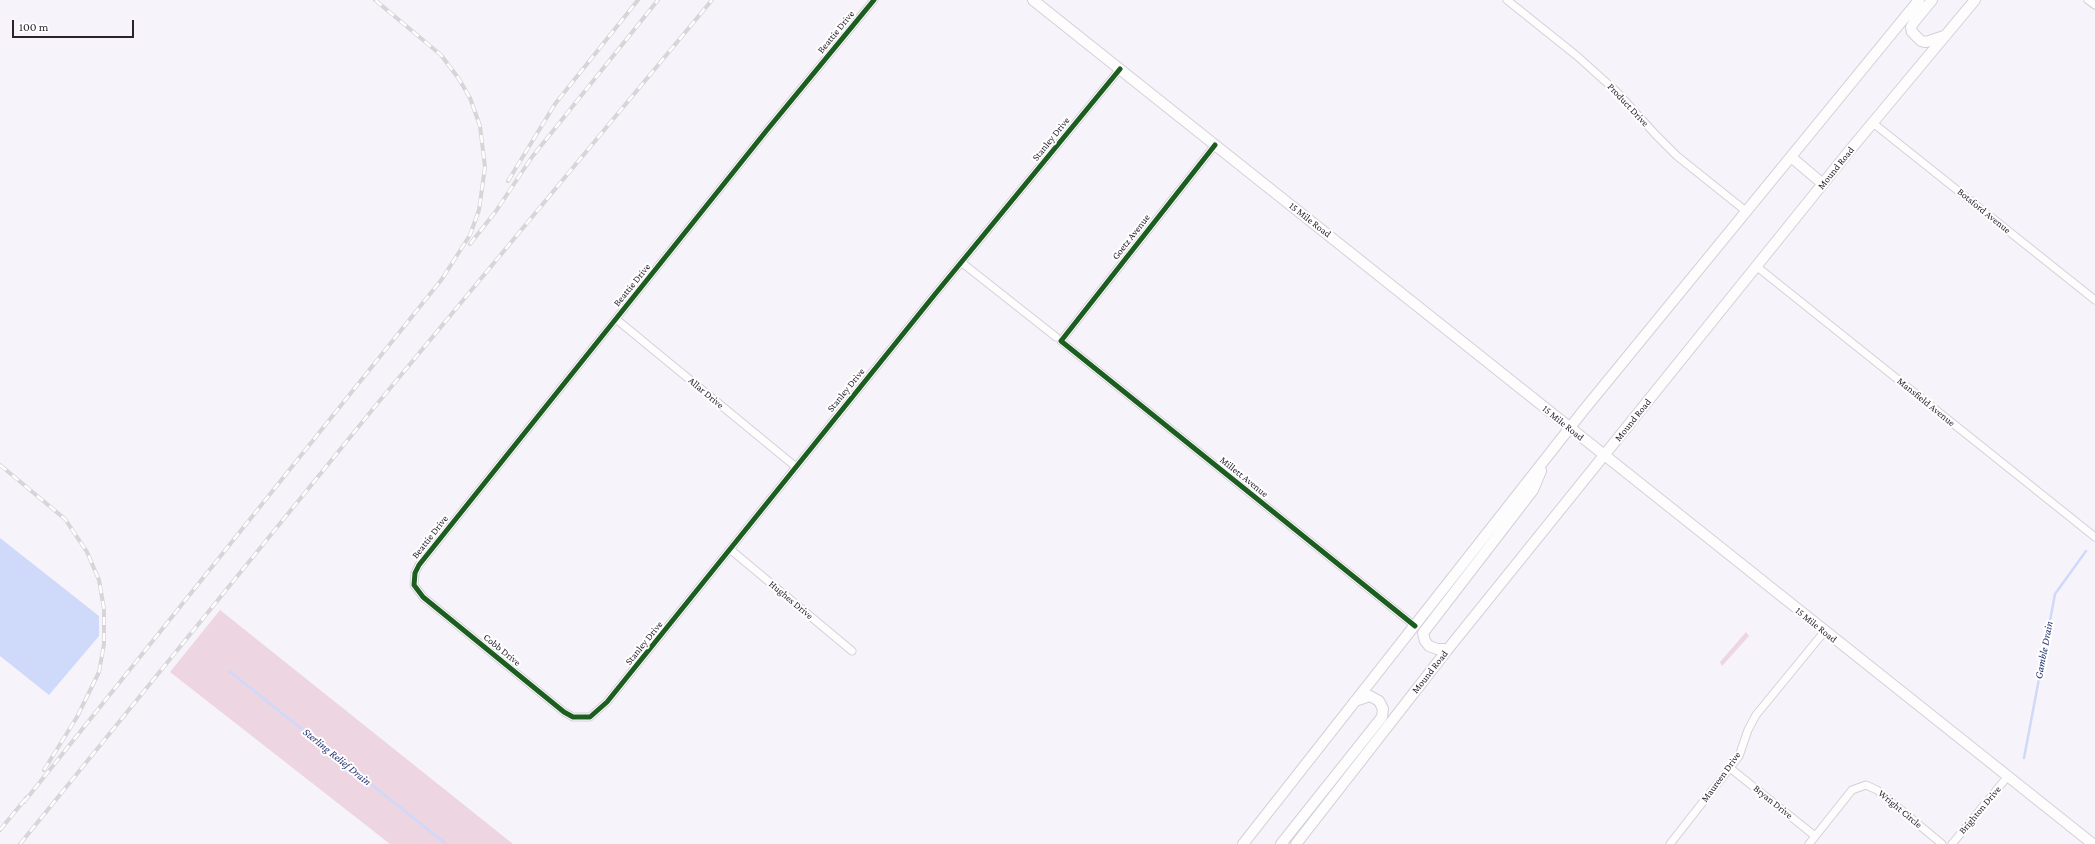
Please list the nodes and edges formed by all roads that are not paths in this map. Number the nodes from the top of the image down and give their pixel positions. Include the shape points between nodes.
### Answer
1 (874, 0) edge
2 (1033, 0) edge
3 (1507, 0) edge
4 (1919, 0) edge
5 (1932, 0) edge
6 (1975, 0) edge
7 (2088, 0) edge
8 (2095, 5) edge
9 (1946, 35) junction
10 (1120, 69) junction
11 (1873, 123) junction
12 (1215, 145) junction
13 (1791, 157) junction
14 (1823, 184) junction
15 (1747, 212) junction
16 (961, 262) junction
17 (1756, 266) junction
18 (2095, 300) edge
19 (616, 319) junction
20 (1058, 339) junction
21 (1569, 428) junction
22 (1604, 456) junction
23 (1545, 460) junction
24 (796, 467) junction
25 (2095, 537) edge
26 (731, 550) junction
27 (414, 585) joint
28 (1415, 626) junction
29 (1824, 632) junction
30 (1448, 649) junction
31 (852, 651) dead end
32 (1356, 701) junction
33 (584, 719) joint
34 (1730, 768) junction
35 (2008, 776) junction
36 (1815, 836) junction
37 (1243, 844) edge
38 (1281, 844) edge
39 (1296, 844) edge
40 (1670, 844) edge
41 (1808, 844) edge
42 (1942, 844) edge
43 (1952, 844) edge
44 (2093, 844) edge

1 - 19 street, Beattie Drive
2 - 10 main road, 15 Mile Road
3 - 15 street, Product Drive via 1577,56 1617,92 1678,156
4 - 13 main road
5 - 9 main road via 1914,22 1912,32 1921,41 1926,42
6 - 9 main road, Mound Road
7 - 8 street
9 - 11 main road, Mound Road
10 - 12 main road, 15 Mile Road
10 - 16 street, Stanley Drive
11 - 14 main road, Mound Road
11 - 18 street, Botsford Avenue
12 - 20 street, Goetz Avenue
12 - 21 main road, 15 Mile Road
13 - 14 main road
13 - 15 main road
14 - 17 main road, Mound Road
15 - 21 main road
16 - 20 street, Millett Avenue
16 - 24 street, Stanley Drive
17 - 22 main road, Mound Road
17 - 25 street, Mansfield Avenue
19 - 24 street, Allar Drive
19 - 27 street, Beattie Drive via 424,557 415,573
20 - 28 street, Millett Avenue
21 - 22 main road, 15 Mile Road
21 - 23 main road
22 - 29 main road, 15 Mile Road
22 - 30 main road, Mound Road
23 - 28 main road
23 - 30 main road via 1534,490 1424,633 1429,646
24 - 26 street, Stanley Drive
26 - 31 street, Hughes Drive
26 - 33 street, Stanley Drive via 607,702 595,714
27 - 33 street, Cobb Drive via 423,597 564,712
28 - 32 main road
29 - 34 street, Maureen Drive via 1756,715 1739,756
29 - 35 main road, 15 Mile Road
30 - 39 main road, Mound Road
32 - 37 main road
32 - 38 main road via 1370,696 1379,701 1383,709 1382,717
34 - 36 street, Bryan Drive
34 - 40 street, Maureen Drive
35 - 43 street, Brighton Drive
35 - 44 main road, 15 Mile Road
36 - 41 street, Wright Circle
36 - 42 street, Wright Circle via 1852,790 1866,784 1877,790

